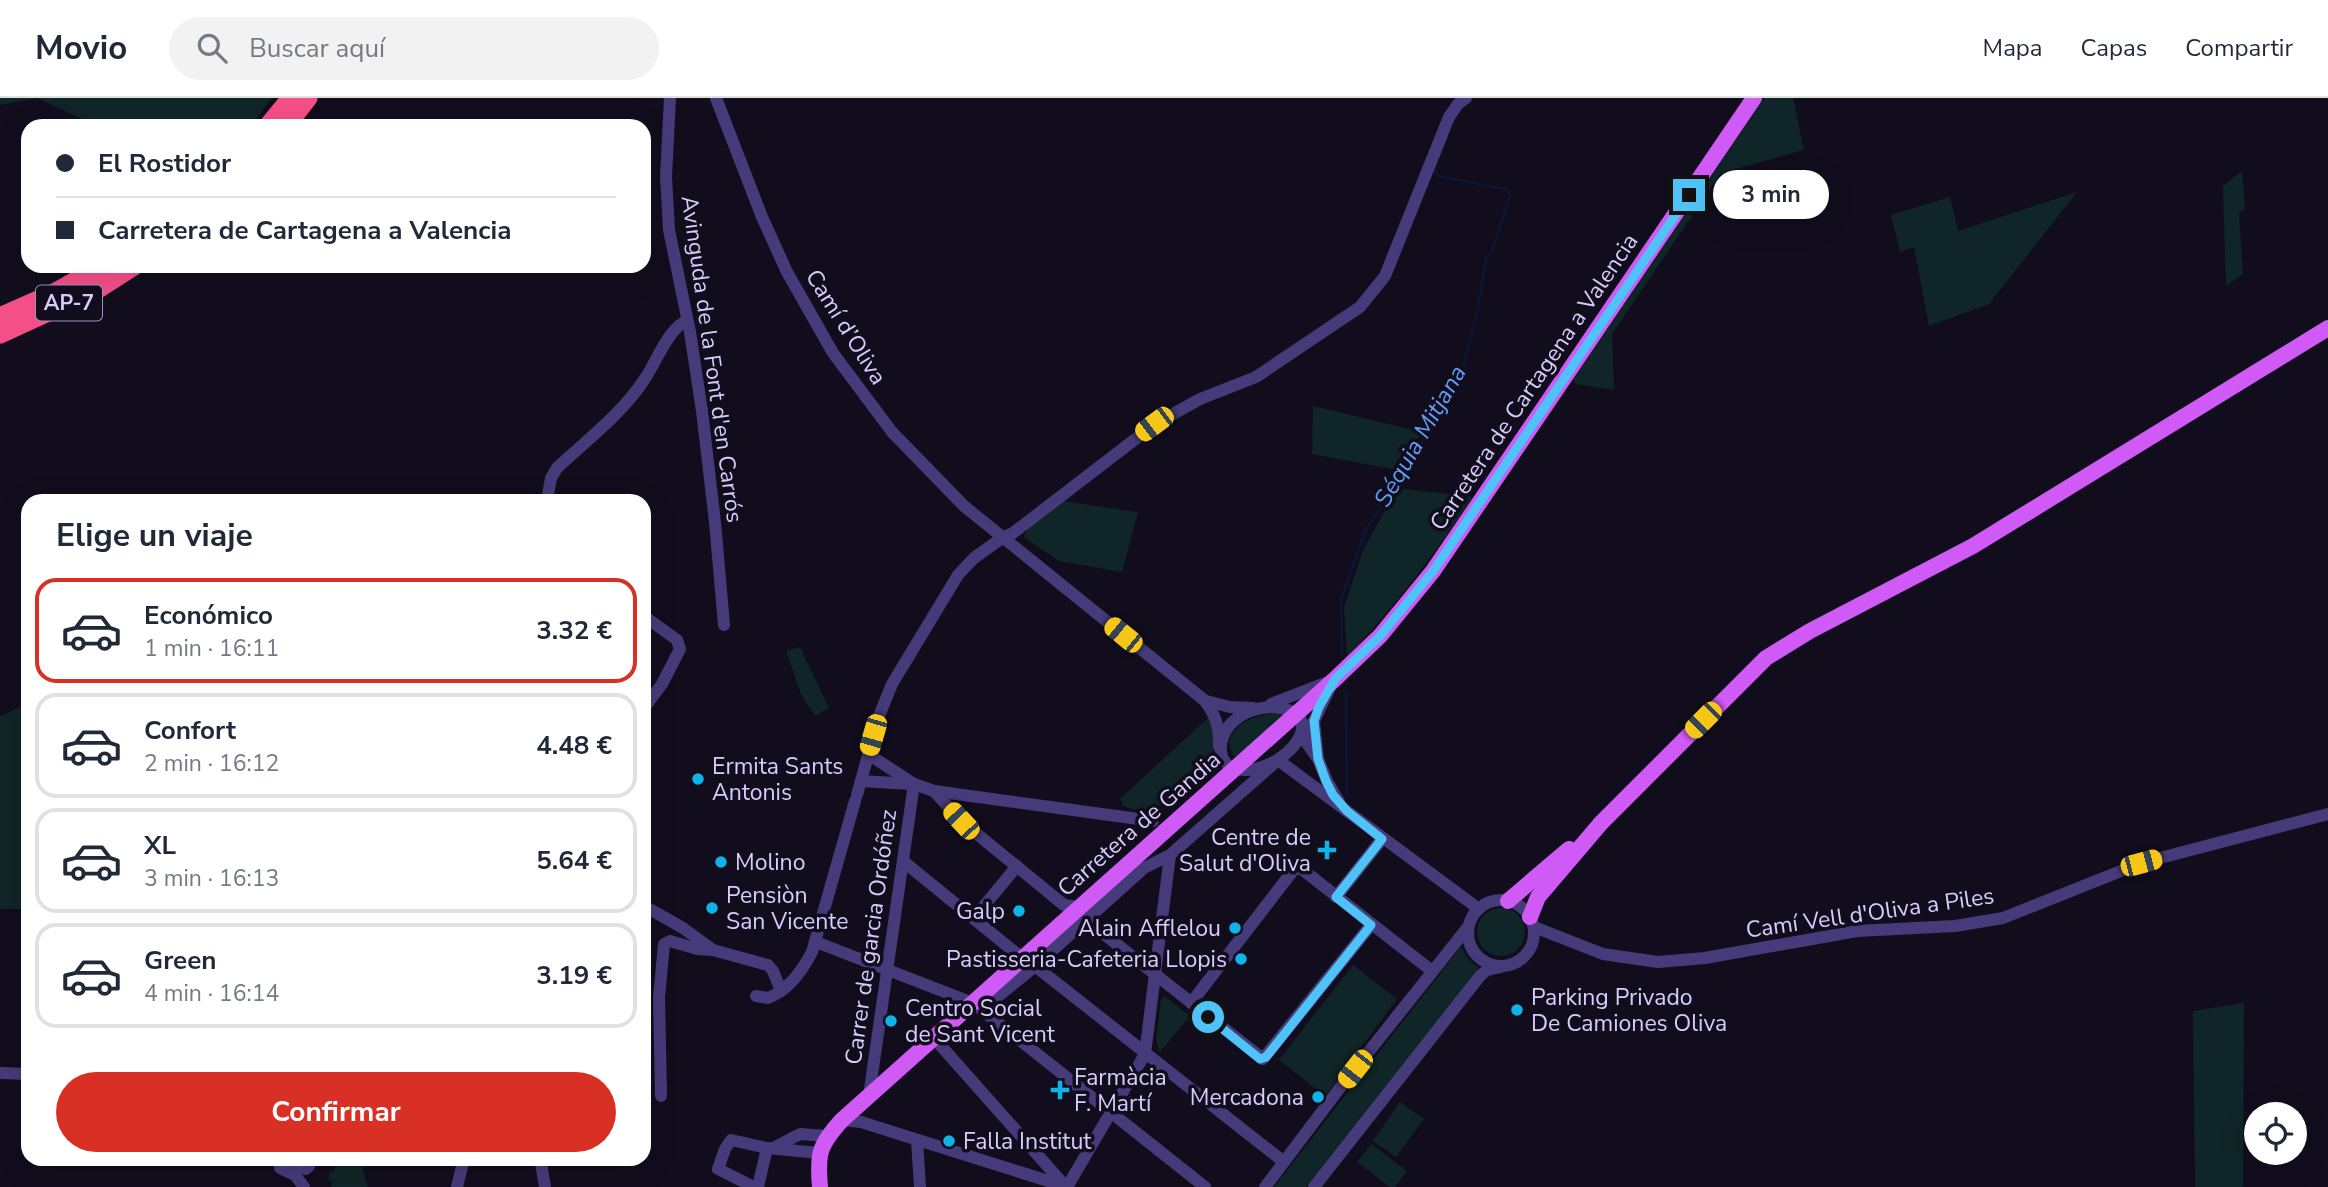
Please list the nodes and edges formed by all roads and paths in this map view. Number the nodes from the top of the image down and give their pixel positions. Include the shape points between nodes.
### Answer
1 (291, 98) edge
2 (308, 98) edge
3 (670, 98) edge
4 (716, 98) edge
5 (1466, 98) edge
6 (1754, 98) edge
7 (274, 119) edge
8 (292, 119) edge
9 (90, 273) edge
10 (123, 273) edge
11 (0, 317) edge
12 (687, 321) junction
13 (2328, 328) edge
14 (0, 334) edge
15 (548, 494) edge
16 (1002, 538) junction
17 (651, 621) edge
18 (724, 625) dead end
19 (1335, 679) junction
20 (651, 699) edge
21 (1204, 700) junction
22 (1260, 708) junction
23 (1295, 715) junction
24 (1314, 721) junction
25 (1302, 736) junction
26 (1219, 747) junction
27 (868, 754) junction
28 (1318, 759) junction
29 (1278, 760) junction
30 (1235, 769) junction
31 (861, 781) junction
32 (914, 784) junction
33 (934, 791) junction
34 (1347, 811) junction
35 (2328, 814) edge
36 (1153, 821) dead end
37 (1601, 823) junction
38 (1382, 839) junction
39 (1170, 855) junction
40 (904, 861) junction
41 (1017, 866) junction
42 (1336, 897) junction
43 (1508, 901) junction
44 (1479, 909) junction
45 (651, 910) edge
46 (1082, 914) junction
47 (974, 918) junction
48 (1532, 922) junction
49 (1371, 925) junction
50 (1468, 927) junction
51 (816, 942) junction
52 (713, 950) junction
53 (1029, 962) junction
54 (1501, 967) junction
55 (887, 969) junction
56 (1432, 971) junction
57 (1155, 975) junction
58 (781, 991) junction
59 (756, 996) dead end
60 (1191, 1003) junction
61 (979, 1006) junction
62 (934, 1038) junction
63 (1145, 1054) junction
64 (0, 1073) edge
65 (21, 1074) edge
66 (661, 1096) dead end
67 (869, 1096) junction
68 (1111, 1113) junction
69 (842, 1120) junction
70 (805, 1134) junction
71 (827, 1136) junction
72 (917, 1140) junction
73 (771, 1148) junction
74 (813, 1152) junction
75 (1284, 1162) junction
76 (1045, 1163) junction
77 (276, 1166) edge
78 (462, 1166) edge
79 (542, 1166) edge
80 (1035, 1177) junction
81 (304, 1187) edge
82 (457, 1187) edge
83 (545, 1187) edge
84 (756, 1187) edge
85 (820, 1187) edge
86 (920, 1187) edge
87 (1067, 1187) edge
88 (1205, 1187) edge
89 (1265, 1187) edge
90 (1314, 1187) edge

1 - 7 highway
2 - 8 highway
3 - 12 street, Avinguda de la Font d'en Carrós via 667,214
4 - 16 street, Camí d’Oliva via 774,244 834,353 892,432
5 - 16 street via 1449,117 1385,276 1360,307 1256,377 1154,424
6 - 19 main road, Carretera de Cartagena a Valencia via 1433,571 1380,636
9 - 11 highway, AP-7
10 - 14 highway, AP-7
12 - 15 street via 677,325 629,399 557,468
12 - 18 street, Avinguda de la Font d'en Carrós via 711,483
13 - 37 main road via 1973,546 1773,653
16 - 21 street, Camí d’Oliva
16 - 27 street via 958,575 892,684
17 - 20 street via 677,640 680,649
19 - 22 street
19 - 23 main road, Carretera de Gandia
19 - 24 street, Carretera de Gandia
21 - 22 street
21 - 26 street via 1219,726
22 - 23 street via 1280,708
22 - 26 street via 1235,719
23 - 25 street via 1302,724
23 - 30 main road, Carretera de Gandia
24 - 25 street, Carretera de Gandia
24 - 28 street
25 - 28 street
25 - 29 street, Carretera de Gandia
26 - 30 street
27 - 31 street
27 - 32 street
28 - 34 street via 1333,795
29 - 30 street
29 - 34 street
29 - 39 street, Carretera de Gandia
30 - 46 main road, Carretera de Gandia
31 - 32 street
31 - 51 street
32 - 33 street
32 - 40 street, Carrer de garcia Ordóñez
33 - 36 street
33 - 41 street via 961,821
34 - 38 street
35 - 48 street, Camí Vell d'Oliva a Piles via 2141,863 2003,918 1955,926 1857,931 1658,962 1603,954
37 - 43 main road
37 - 48 main road via 1538,897
38 - 42 street
38 - 44 street
39 - 46 street, Carretera de Gandia via 1144,868
39 - 57 street
40 - 47 street
40 - 55 street, Carrer de garcia Ordóñez
41 - 46 street
41 - 47 street
42 - 49 street
42 - 60 street via 1298,868 1292,869
43 - 44 street via 1498,900
43 - 48 street via 1525,910
44 - 50 street
45 - 52 street
46 - 53 main road, Carretera de Gandia
46 - 57 street
47 - 53 street
48 - 54 street via 1532,946 1527,954
49 - 56 street
49 - 60 street via 1262,1059
50 - 54 street via 1475,955
50 - 56 street
51 - 55 street
51 - 58 street via 802,970
52 - 58 street via 765,964
52 - 66 street via 664,944 659,1002
53 - 61 main road, Carretera de Gandia
53 - 63 street
54 - 90 street via 1480,976
55 - 61 street
55 - 67 street, Carrer de garcia Ordóñez
56 - 75 street
57 - 60 street
57 - 63 street
58 - 59 street via 768,999
61 - 62 main road, Carretera de Gandia
61 - 68 street
62 - 67 main road, Carretera de Gandia
62 - 76 street
63 - 68 street
63 - 75 street
64 - 65 street
67 - 69 main road, Carretera de Gandia
68 - 87 street
68 - 88 street
69 - 71 main road, Carretera de Gandia
69 - 72 street
70 - 71 street
70 - 73 street
70 - 74 street
71 - 74 main road, Carretera de Gandia
72 - 80 street
72 - 86 street
73 - 74 street
73 - 84 street
73 - 84 street via 731,1140 725,1149 718,1169
74 - 85 main road
75 - 89 street
76 - 80 street via 1043,1172
76 - 87 street
77 - 81 street via 295,1175
78 - 82 street
79 - 83 street
80 - 87 street

